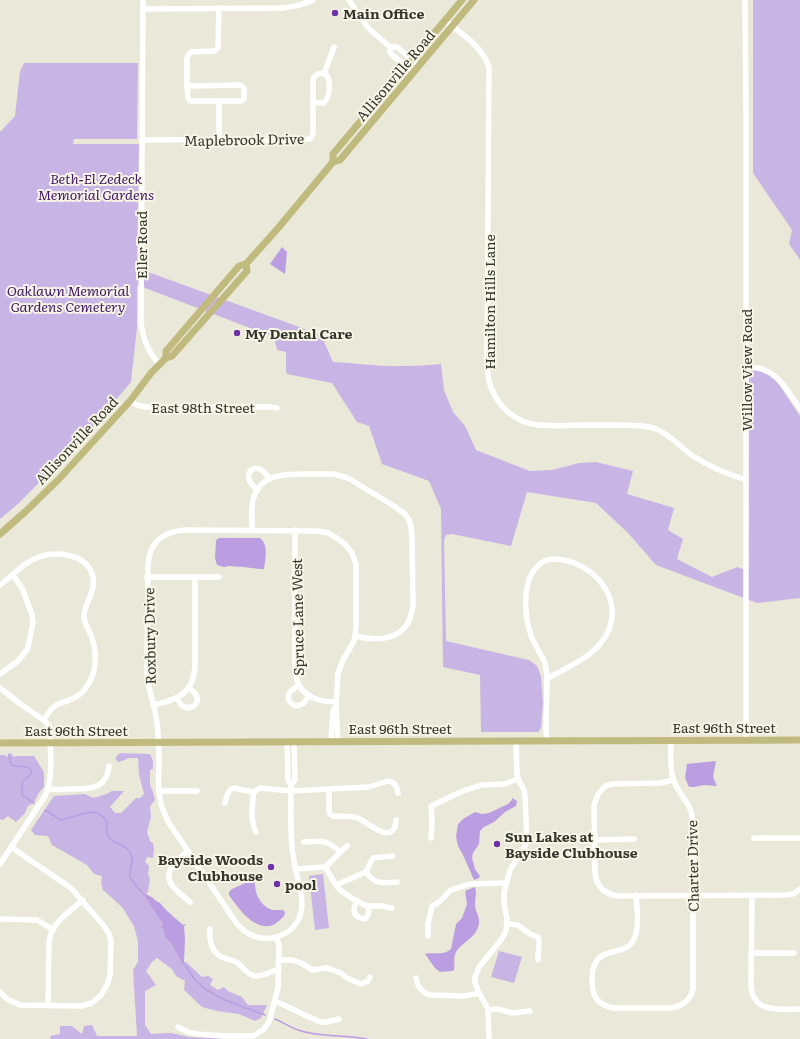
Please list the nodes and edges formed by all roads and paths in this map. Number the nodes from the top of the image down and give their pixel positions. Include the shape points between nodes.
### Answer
1 (143, 0) edge
2 (313, 0) edge
3 (349, 0) edge
4 (462, 0) edge
5 (474, 0) edge
6 (745, 0) edge
7 (219, 8) junction
8 (143, 9) junction
9 (445, 21) junction
10 (452, 26) junction
11 (334, 47) dead end
12 (390, 47) junction
13 (412, 59) junction
14 (407, 66) junction
15 (419, 66) junction
16 (414, 72) junction
17 (324, 74) junction
18 (187, 86) junction
19 (218, 101) junction
20 (313, 104) junction
21 (142, 140) junction
22 (219, 140) junction
23 (333, 162) junction
24 (159, 364) junction
25 (747, 367) junction
26 (130, 401) junction
27 (277, 408) dead end
28 (800, 409) edge
29 (270, 479) junction
30 (746, 480) junction
31 (258, 490) junction
32 (252, 530) junction
33 (295, 530) junction
34 (0, 534) edge
35 (13, 575) junction
36 (148, 577) junction
37 (219, 577) dead end
38 (195, 578) junction
39 (0, 586) edge
40 (356, 636) junction
41 (0, 674) edge
42 (547, 679) junction
43 (299, 685) junction
44 (0, 688) edge
45 (189, 688) junction
46 (309, 695) junction
47 (177, 698) junction
48 (336, 704) junction
49 (154, 705) junction
50 (44, 720) junction
51 (671, 740) junction
52 (746, 740) junction
53 (800, 740) edge
54 (335, 741) junction
55 (516, 741) junction
56 (547, 741) junction
57 (291, 742) junction
58 (0, 743) edge
59 (50, 743) junction
60 (158, 743) junction
61 (109, 766) dead end
62 (518, 779) junction
63 (673, 780) junction
64 (291, 788) junction
65 (48, 789) junction
66 (329, 789) junction
67 (159, 791) junction
68 (197, 791) dead end
69 (253, 792) junction
70 (398, 793) dead end
71 (226, 803) dead end
72 (396, 820) dead end
73 (256, 832) dead end
74 (431, 838) dead end
75 (754, 838) dead end
76 (800, 838) edge
77 (634, 839) dead end
78 (595, 840) junction
79 (304, 842) dead end
80 (348, 846) dead end
81 (11, 847) junction
82 (188, 851) junction
83 (340, 852) junction
84 (393, 856) dead end
85 (0, 864) edge
86 (325, 866) junction
87 (295, 869) junction
88 (366, 872) junction
89 (397, 882) dead end
90 (506, 883) junction
91 (336, 886) junction
92 (799, 890) edge
93 (636, 895) junction
94 (693, 895) junction
95 (752, 895) junction
96 (83, 900) junction
97 (357, 901) junction
98 (190, 902) dead end
99 (369, 906) junction
100 (392, 908) dead end
101 (0, 919) edge
102 (507, 924) junction
103 (52, 929) junction
104 (210, 929) dead end
105 (428, 936) dead end
106 (277, 938) junction
107 (751, 953) junction
108 (794, 953) dead end
109 (279, 960) junction
110 (538, 960) dead end
111 (279, 969) junction
112 (370, 977) dead end
113 (416, 978) dead end
114 (479, 993) junction
115 (2, 994) edge
116 (275, 1002) junction
117 (48, 1005) junction
118 (800, 1009) edge
119 (488, 1010) junction
120 (530, 1011) dead end
121 (339, 1019) dead end
122 (178, 1027) dead end
123 (489, 1037) dead end

1 - 8 street, Eller Road
2 - 7 street via 293,7
3 - 12 street via 368,28
4 - 9 main road, Allisonville Road
5 - 10 main road, Allisonville Road
6 - 25 street, Willow View Road
7 - 8 street
7 - 18 street via 218,48 214,51 194,51 189,54
8 - 21 street, Eller Road
9 - 10 street, Hamilton Hills Lane
9 - 13 main road, Allisonville Road
10 - 15 main road, Allisonville Road
10 - 30 street, Hamilton Hills Lane via 478,48 489,67 487,366 489,380 500,405 518,419 537,425 640,425 654,428 708,466
11 - 17 street, Maplebrook Drive
12 - 13 street via 396,47
12 - 14 street via 392,55
13 - 14 main road, Allisonville Road
13 - 15 street
14 - 16 street
14 - 23 main road, Allisonville Road via 333,154
15 - 16 main road, Allisonville Road
16 - 23 main road, Allisonville Road via 340,160
17 - 20 street, Maplebrook Drive via 314,76
17 - 20 street via 328,78 328,98 324,103
18 - 19 street via 189,100
18 - 19 street via 240,85 244,88 244,99 241,101
19 - 22 street
20 - 22 street, Maplebrook Drive via 313,134 310,139
21 - 22 street, Maplebrook Drive
21 - 24 street, Eller Road via 141,322 146,345
23 - 24 main road, Allisonville Road via 246,264 239,266 220,287 166,351 166,358
24 - 26 main road, Allisonville Road
25 - 28 street via 758,367 781,381
25 - 30 street, Willow View Road
26 - 27 street, East 98th Street via 145,408
26 - 34 main road, Allisonville Road via 60,479
29 - 31 street
29 - 31 street via 259,468 250,470 249,481
29 - 40 street via 291,474 333,474 348,478 394,506 409,520 412,539 413,606 408,622 401,630 387,638
30 - 52 street, Willow View Road
31 - 32 street via 252,507
32 - 33 street
32 - 36 street, Roxbury Drive via 179,530 164,535 150,552
33 - 40 street via 316,530 329,534 345,544 352,553 356,564
33 - 43 street, Spruce Lane West via 295,667
35 - 39 street
35 - 41 street via 23,590 33,622 27,650 18,661
35 - 50 street via 40,557 66,555 81,560 93,578 93,591 84,615 84,622 93,640 95,651 92,677 79,696 54,706
36 - 38 street
36 - 49 street, Roxbury Drive via 147,675
37 - 38 street
38 - 45 street via 195,667 194,678
40 - 48 street via 338,672
42 - 42 street via 544,663 531,636 526,599 529,581 535,568 545,561 561,559 583,567 601,582 611,599 612,616 606,637 590,654
42 - 56 street
43 - 46 street, Spruce Lane West
43 - 46 street via 289,694 290,702 295,706 300,705
44 - 50 street
45 - 47 street
45 - 47 street via 197,696 194,706 186,708
46 - 48 street, Spruce Lane West via 323,702
47 - 49 street
48 - 54 street via 333,711
49 - 60 street, Roxbury Drive
50 - 59 street via 50,730
51 - 52 main road, East 96th Street
51 - 56 main road, East 96th Street
51 - 63 street, Charter Drive
52 - 53 main road, East 96th Street
54 - 55 main road, East 96th Street
54 - 57 main road, East 96th Street
55 - 56 main road, East 96th Street
55 - 62 street
57 - 60 main road, East 96th Street
57 - 64 street via 288,780
58 - 59 main road, East 96th Street
59 - 60 main road, East 96th Street
59 - 65 street
60 - 67 street, Roxbury Drive
61 - 65 street via 106,778 95,787
62 - 74 street via 504,784 482,785 431,806
62 - 90 street via 525,794 527,838
63 - 78 street via 605,786 598,793 595,802
63 - 94 street, Charter Drive via 692,814
64 - 66 street
64 - 69 street via 260,788
64 - 87 street via 291,843
65 - 81 street
66 - 70 street via 369,787 390,780
66 - 72 street via 329,811 333,816 358,818 375,830 387,833 393,830
67 - 68 street
67 - 82 street, Roxbury Drive via 169,823
69 - 71 street via 231,788
69 - 73 street via 252,822
75 - 76 street
77 - 78 street
78 - 93 street via 595,874 600,887 616,896
79 - 83 street via 328,843
80 - 83 street
81 - 85 street
81 - 96 street via 71,888
82 - 98 street via 174,864 170,870 170,878 174,888
82 - 106 street, Roxbury Drive via 242,929 255,937
83 - 86 street
84 - 88 street via 373,858
86 - 87 street
86 - 91 street
87 - 106 street via 302,898 301,913 293,927
88 - 89 street via 378,883
88 - 91 street
90 - 102 street via 504,899
90 - 105 street via 473,884 449,892 432,906
91 - 97 street
92 - 95 street via 786,895
93 - 94 street
93 - 94 street, Charter Drive via 636,930 633,941 625,949 602,956 593,967 593,991 596,998 603,1005 613,1008 671,1008 683,1004 690,997 693,992
94 - 95 street
95 - 107 street
96 - 103 street
96 - 117 street via 104,926 111,941 108,981 104,991 92,1003 81,1006
97 - 99 street
97 - 99 street via 354,911 360,918 367,917
99 - 100 street
101 - 103 street via 37,920
102 - 110 street via 518,925 538,937
102 - 114 street via 502,938 477,971 475,982
103 - 117 street via 49,942
104 - 111 street via 210,944 216,953 236,962 250,974 259,976
106 - 109 street
107 - 108 street
107 - 118 street via 751,989 761,1005 773,1009
109 - 111 street
109 - 112 street via 296,961 313,970 333,970 361,984
111 - 116 street
113 - 114 street via 420,989 430,995 464,996
114 - 119 street
115 - 117 street via 20,1005
116 - 121 street via 320,1022
116 - 122 street via 266,1026 253,1036 197,1034
119 - 120 street via 498,1009 512,1013
119 - 123 street

